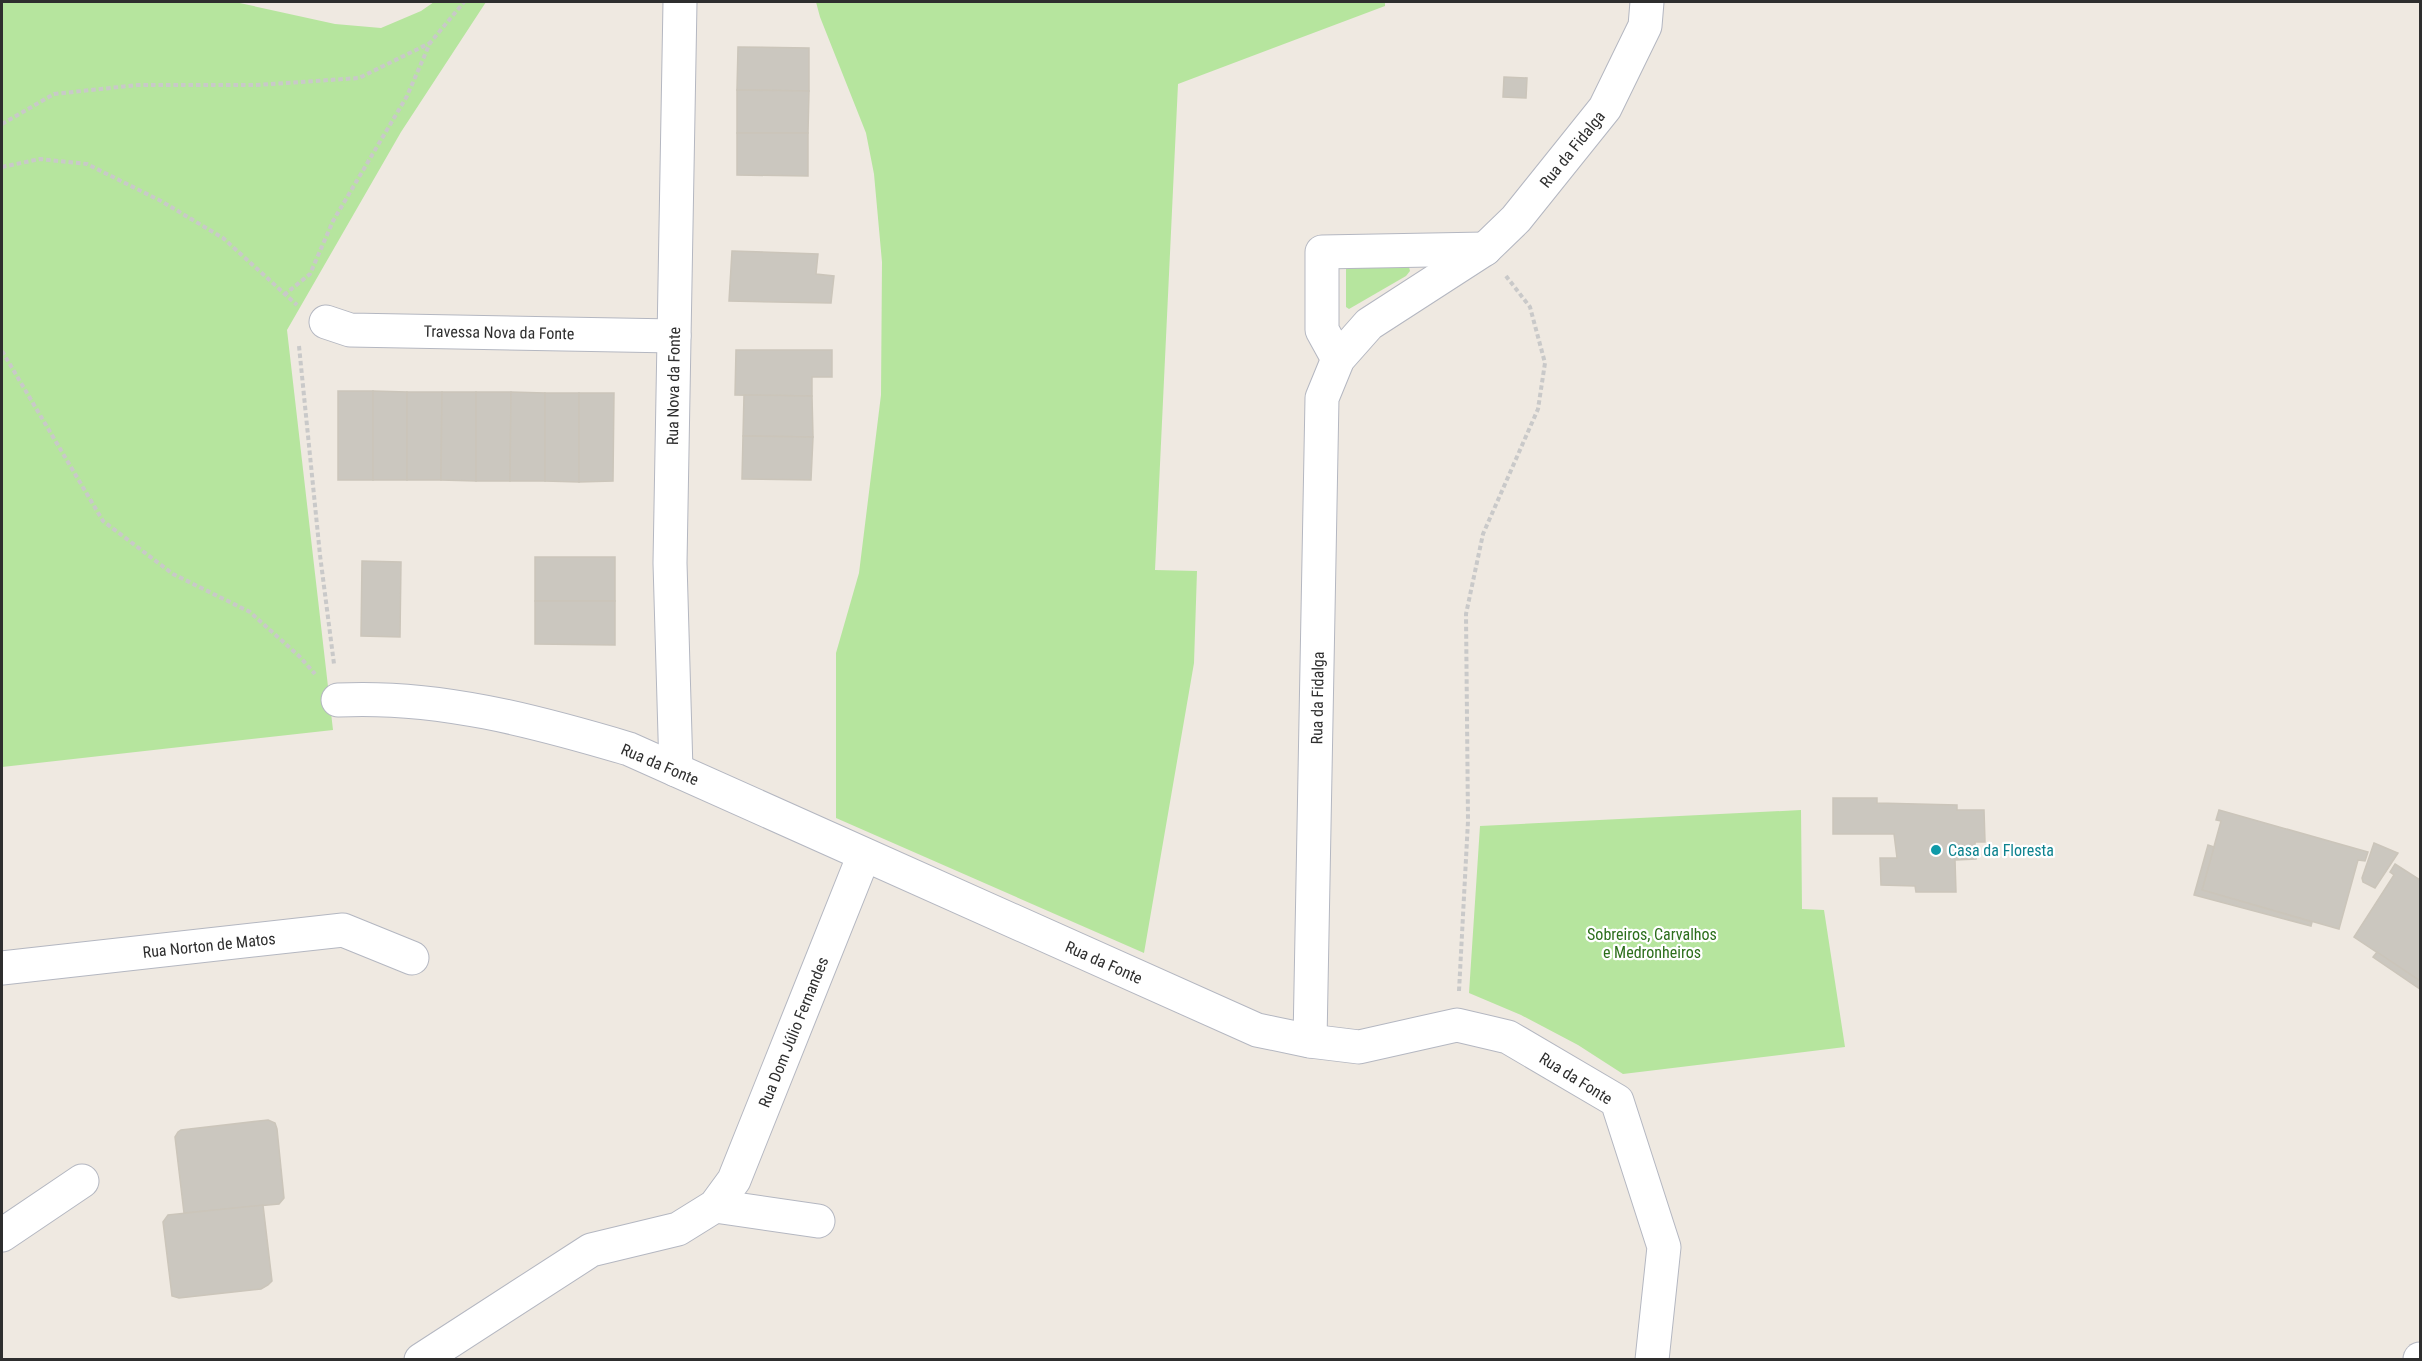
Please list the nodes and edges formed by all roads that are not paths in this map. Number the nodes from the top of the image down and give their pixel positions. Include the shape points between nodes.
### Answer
1 (680, 2) edge
2 (1647, 2) edge
3 (1485, 249) junction
4 (326, 322) road end
5 (674, 336) junction
6 (1338, 359) junction
7 (338, 700) road end
8 (676, 770) junction
9 (864, 855) junction
10 (412, 958) dead end
11 (2, 968) edge
12 (1310, 1041) junction
13 (82, 1181) dead end
14 (715, 1206) junction
15 (818, 1221) dead end
16 (2, 1235) edge
17 (421, 1359) edge
18 (1652, 1359) edge

1 - 5 street, Rua Nova da Fonte
2 - 3 street, Rua da Fidalga via 1645,26 1605,108 1516,219
3 - 6 street, Rua da Fidalga via 1369,324
3 - 6 street via 1322,252 1322,330
4 - 5 street, Travessa Nova da Fonte via 350,330
5 - 8 street, Rua Nova da Fonte via 670,563
6 - 12 street, Rua da Fidalga via 1322,398
7 - 8 street, Rua da Fonte via 371,699 466,708 555,726 629,749
8 - 9 street, Rua da Fonte
9 - 12 street, Rua da Fonte via 1257,1030
9 - 14 street, Rua Dom Júlio Fernandes via 734,1180
10 - 11 street, Rua Norton de Matos via 343,930
12 - 18 street, Rua da Fonte via 1359,1047 1457,1025 1508,1037 1617,1101 1664,1247
13 - 16 street
14 - 15 street
14 - 17 street, Rua Dom Júlio Fernandes via 678,1229 591,1250

